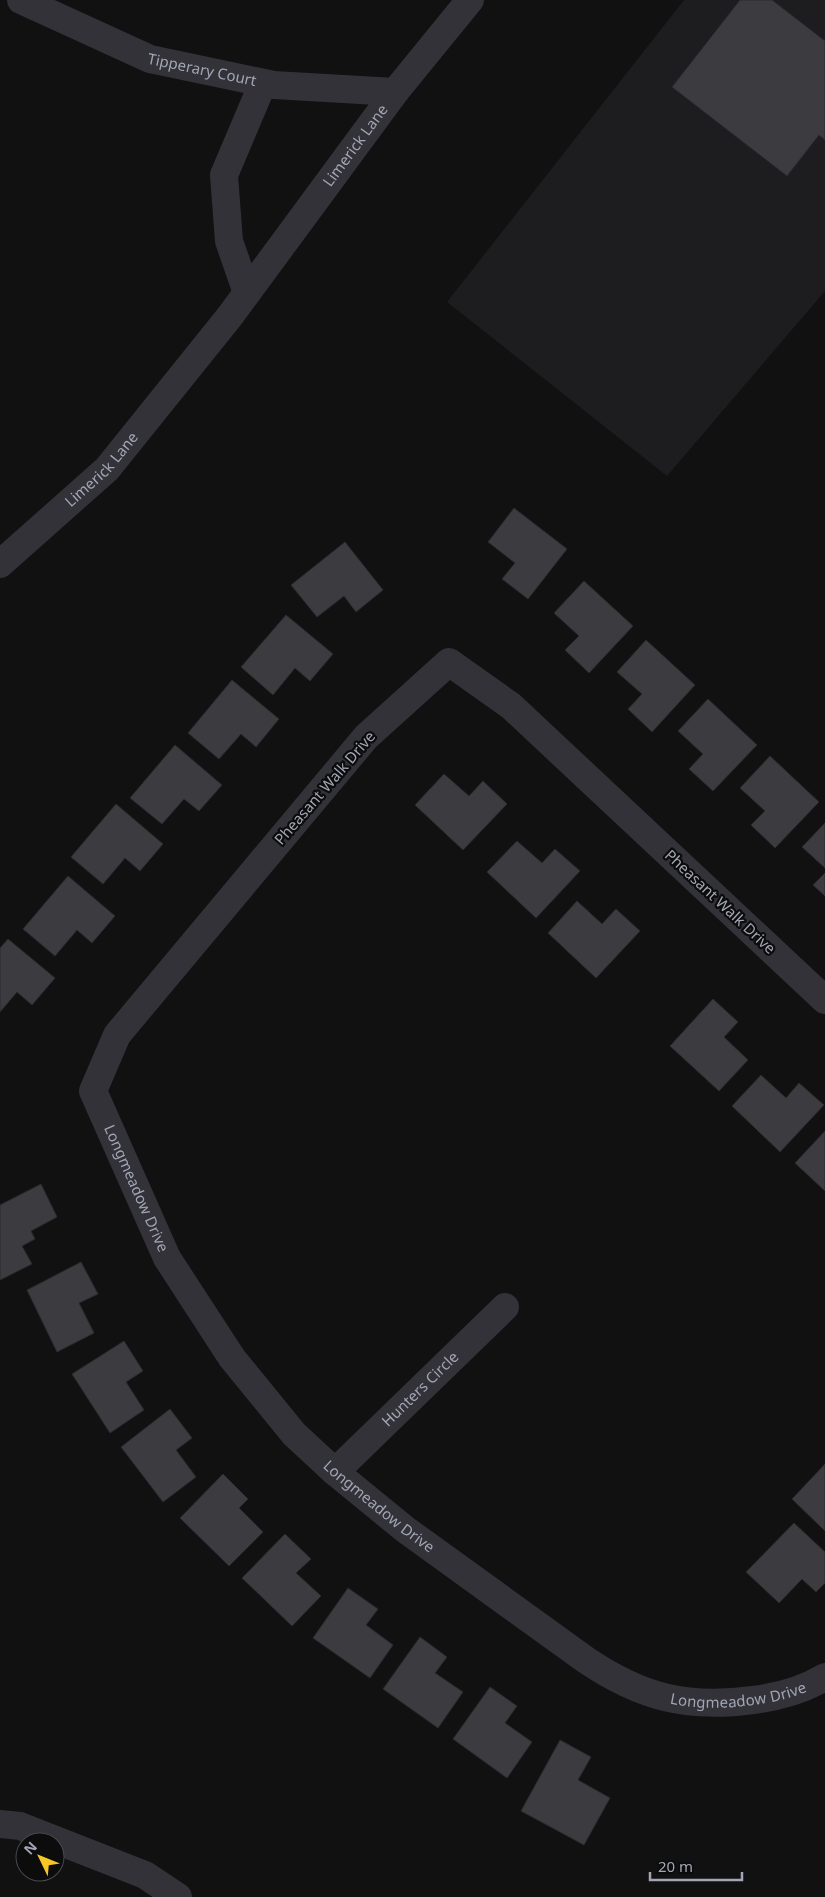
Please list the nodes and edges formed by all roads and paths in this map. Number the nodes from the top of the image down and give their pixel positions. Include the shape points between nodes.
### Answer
1 (21, 0) edge
2 (470, 0) edge
3 (263, 83) junction
4 (395, 92) junction
5 (247, 293) junction
6 (0, 564) edge
7 (825, 1000) edge
8 (93, 1091) joint
9 (505, 1307) dead end
10 (334, 1472) junction
11 (825, 1677) edge
12 (0, 1824) edge
13 (178, 1897) edge

1 - 3 street, Tipperary Court via 150,59
2 - 4 street, Limerick Lane
3 - 4 street, Tipperary Court
3 - 5 street via 224,176 229,240
4 - 5 street, Limerick Lane
5 - 6 street, Limerick Lane via 107,469
7 - 8 street, Pheasant Walk Drive via 511,706 449,662 366,737 117,1035
8 - 10 street, Longmeadow Drive via 167,1258 232,1358 294,1434
9 - 10 street, Hunters Circle
10 - 11 street, Longmeadow Drive via 413,1536 613,1678 650,1693 710,1704 772,1697
12 - 13 street via 20,1826 145,1875

